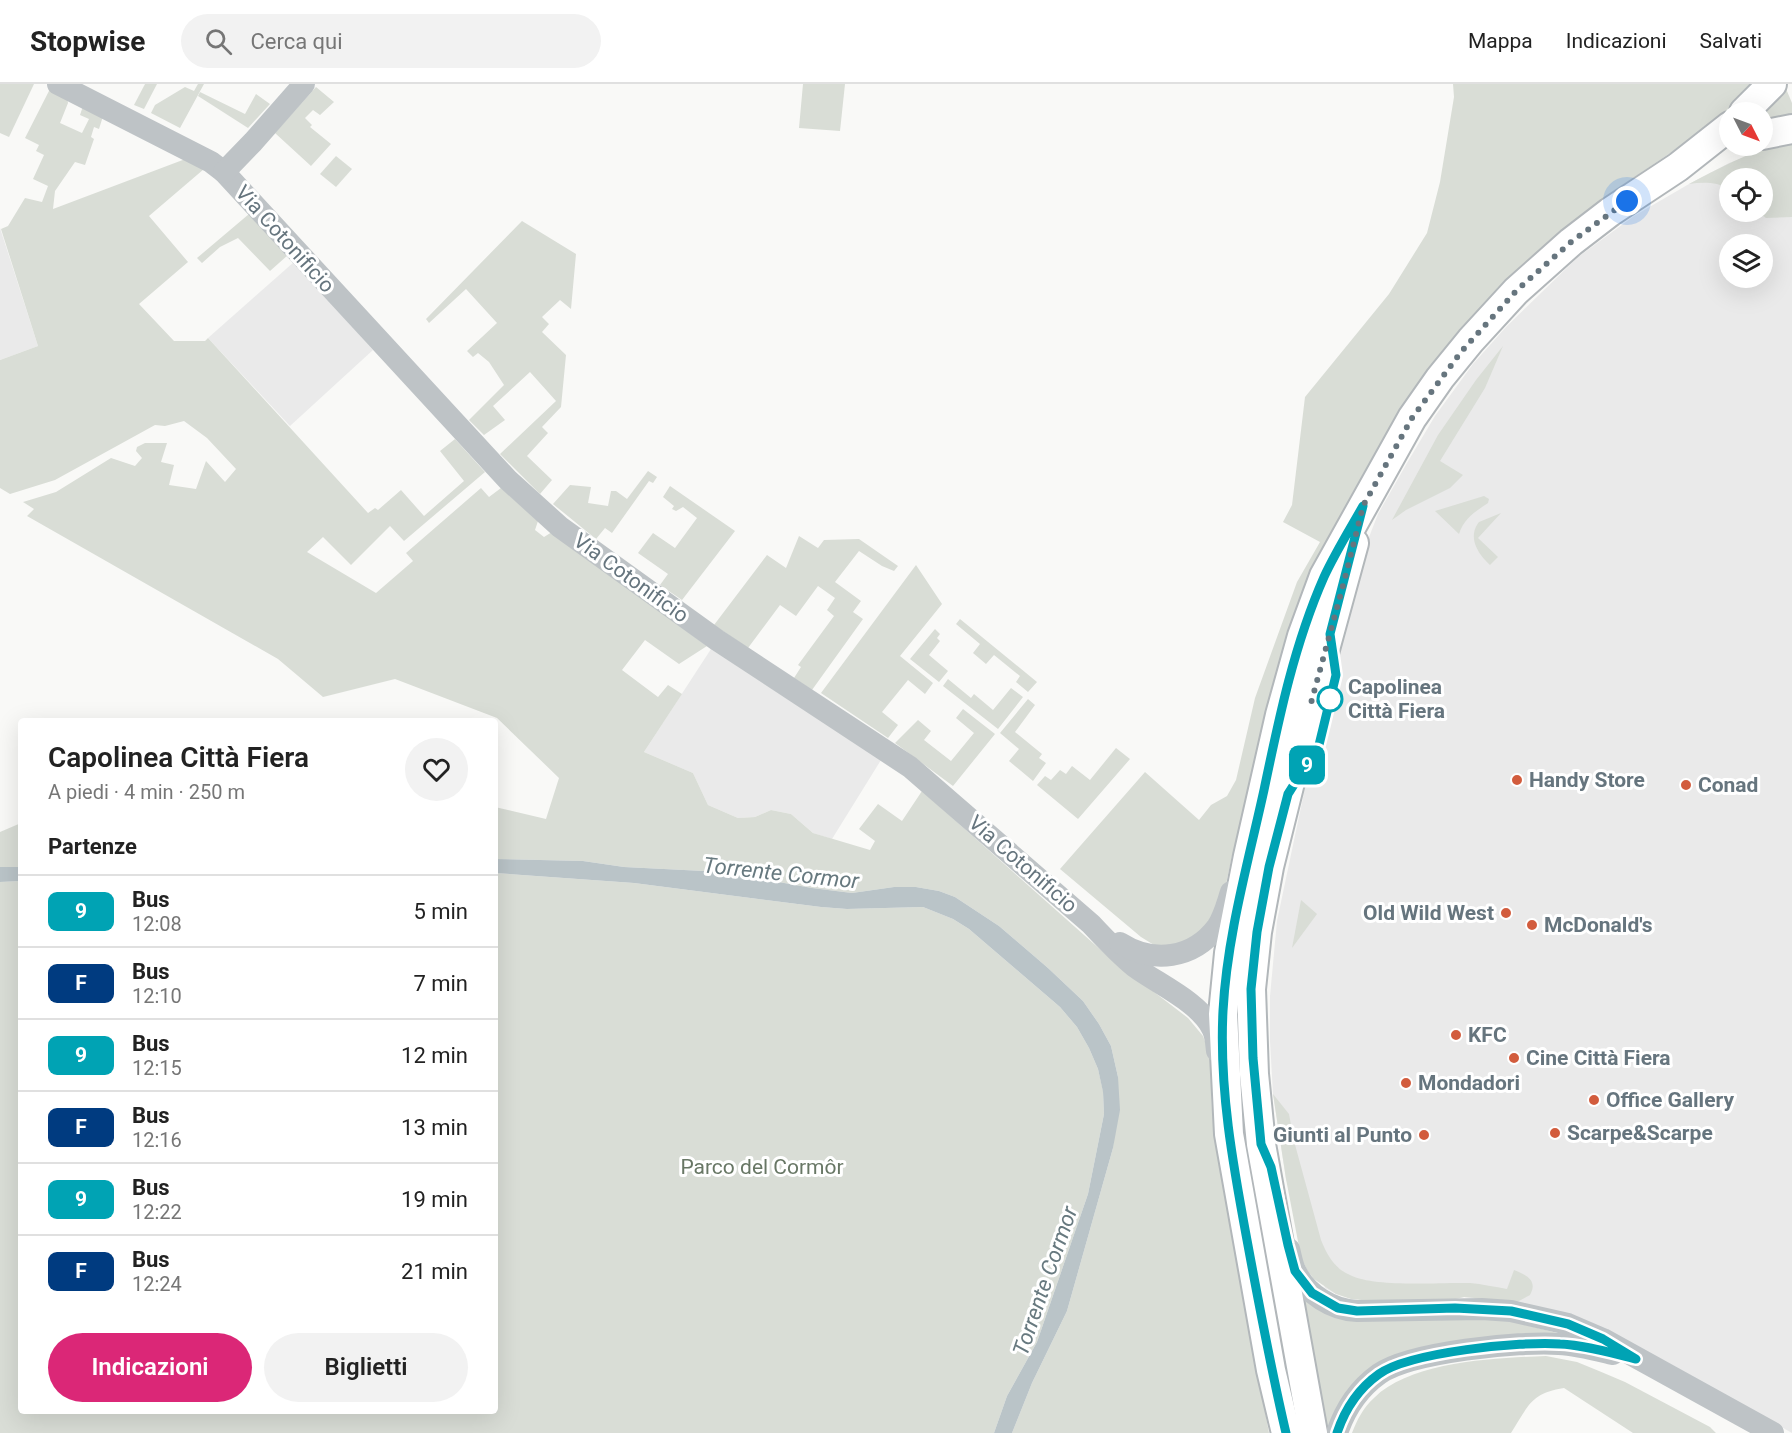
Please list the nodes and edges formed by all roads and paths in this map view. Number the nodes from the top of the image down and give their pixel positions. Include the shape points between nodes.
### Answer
1 (58, 84) edge
2 (304, 84) edge
3 (1772, 84) edge
4 (1754, 102) edge
5 (1792, 129) edge
6 (1773, 133) edge
7 (1719, 135) edge
8 (1719, 151) edge
9 (1678, 168) junction
10 (224, 172) junction
11 (1363, 506) junction
12 (1248, 856) junction
13 (1091, 924) junction
14 (1228, 1134) junction
15 (1261, 1144) junction
16 (1636, 1359) junction
17 (1286, 1433) edge
18 (1313, 1433) edge
19 (1338, 1433) edge
20 (1773, 1433) edge

1 - 10 street, Via Cotonificio via 194,152
2 - 10 street, Via Cotonificio
3 - 4 main road
5 - 6 main road
7 - 9 main road
8 - 9 main road
9 - 11 main road via 1610,212 1516,291 1440,378 1412,418
10 - 13 street, Via Cotonificio via 508,480 560,527 717,640 910,767
11 - 12 main road via 1324,576 1302,636
11 - 15 main road via 1301,738 1257,932 1251,989
12 - 13 street, Via Cotonificio via 1216,928 1190,950 1172,956 1143,955
12 - 14 main road via 1226,979
13 - 14 street, Via Cotonificio via 1135,967 1193,1006 1211,1025 1216,1037 1222,1119
14 - 17 main road
15 - 16 street via 1271,1167 1295,1271 1312,1293 1325,1302 1352,1311 1511,1311 1568,1324
15 - 18 main road
16 - 19 street via 1561,1344 1527,1342 1420,1358 1381,1372 1367,1384 1347,1408
16 - 20 street

